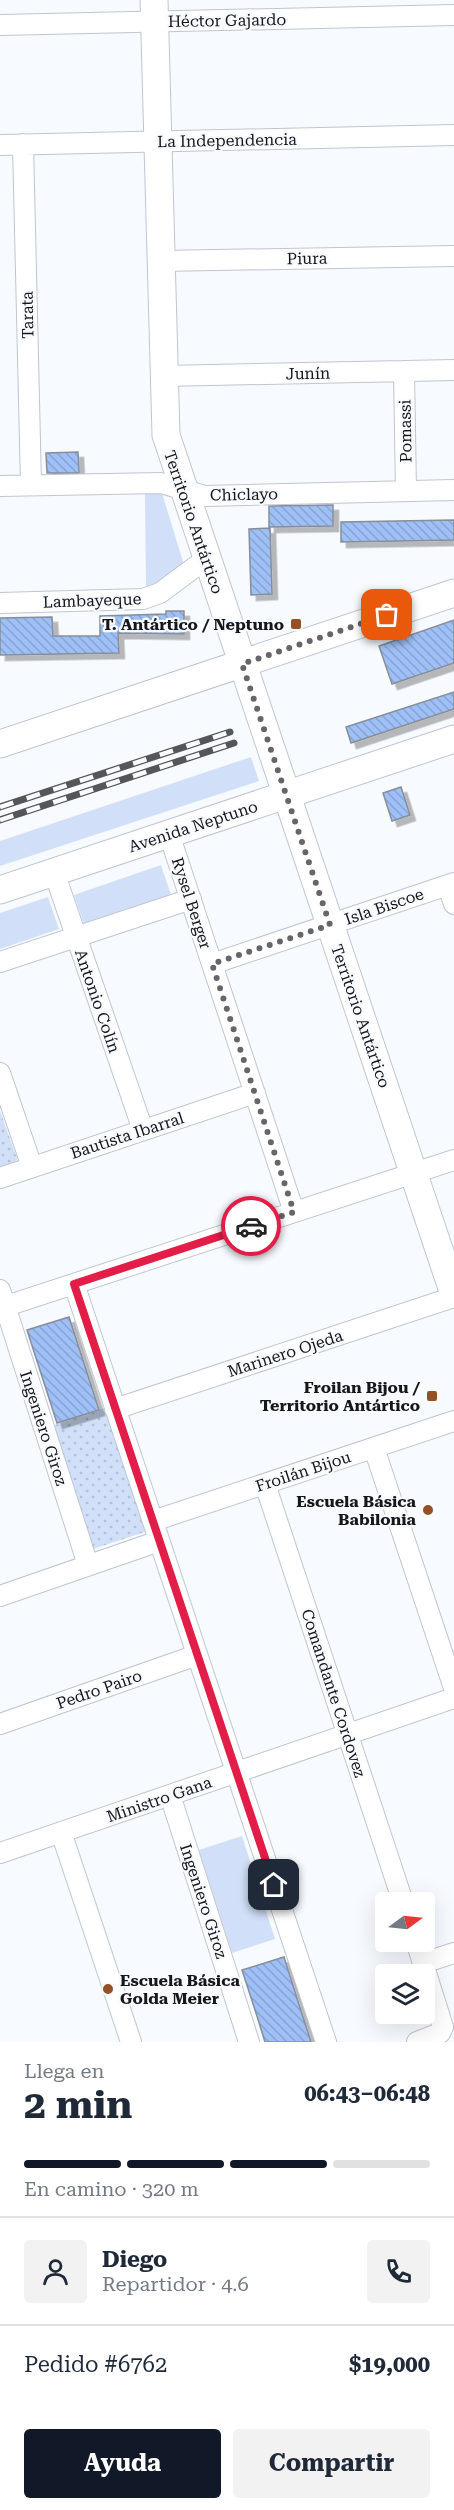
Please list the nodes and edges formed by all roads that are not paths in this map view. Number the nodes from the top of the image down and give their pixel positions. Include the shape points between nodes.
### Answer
1 (154, 11) edge
2 (454, 15) edge
3 (0, 25) edge
4 (454, 135) edge
5 (157, 141) junction
6 (23, 144) junction
7 (0, 145) edge
8 (454, 256) edge
9 (160, 261) junction
10 (454, 370) edge
11 (404, 371) junction
12 (163, 376) junction
13 (31, 485) junction
14 (0, 486) edge
15 (183, 489) junction
16 (454, 490) edge
17 (406, 491) junction
18 (207, 558) junction
19 (454, 593) edge
20 (0, 603) edge
21 (242, 664) junction
22 (454, 739) edge
23 (0, 744) edge
24 (286, 795) junction
25 (169, 834) junction
26 (54, 872) junction
27 (451, 884) edge
28 (0, 890) edge
29 (191, 899) junction
30 (454, 904) edge
31 (330, 925) junction
32 (76, 937) junction
33 (0, 962) edge
34 (212, 964) junction
35 (0, 1073) edge
36 (255, 1093) junction
37 (142, 1130) junction
38 (454, 1161) edge
39 (32, 1167) junction
40 (414, 1174) junction
41 (0, 1178) edge
42 (294, 1212) junction
43 (74, 1284) junction
44 (454, 1295) edge
45 (2, 1301) edge
46 (115, 1409) junction
47 (454, 1421) edge
48 (374, 1448) junction
49 (265, 1484) junction
50 (153, 1521) junction
51 (159, 1541) junction
52 (88, 1565) junction
53 (0, 1596) edge
54 (197, 1655) junction
55 (454, 1688) edge
56 (454, 1698) edge
57 (0, 1724) edge
58 (348, 1735) junction
59 (236, 1773) junction
60 (170, 1795) junction
61 (61, 1832) junction
62 (0, 1853) edge
63 (400, 1892) edge
64 (420, 1952) edge
65 (454, 1953) edge
66 (423, 1963) junction
67 (130, 2042) edge
68 (249, 2042) edge
69 (326, 2042) edge
70 (417, 2042) edge

1 - 2 street, Héctor Gajardo
1 - 3 street, Héctor Gajardo
1 - 5 street, Territorio Antártico
4 - 5 street, La Independencia
5 - 6 street, La Independencia
5 - 9 street, Territorio Antártico
6 - 7 street, La Independencia
6 - 13 street, Tarata
8 - 9 street, Piura
9 - 12 street, Territorio Antártico
10 - 11 street, Junín
11 - 12 street, Junín
11 - 17 street, Pomassi
12 - 15 street, Territorio Antártico via 166,435
13 - 14 street, Chiclayo
13 - 15 street, Chiclayo via 161,483
15 - 17 street, Chiclayo via 205,496
15 - 18 street, Territorio Antártico
16 - 17 street, Chiclayo
18 - 20 street, Lambayeque via 160,593 143,599
18 - 21 street, Territorio Antártico
19 - 21 street
21 - 23 street
21 - 24 street, Territorio Antártico
22 - 24 street, Avenida Neptuno
24 - 25 street, Avenida Neptuno
24 - 31 street, Territorio Antártico
25 - 26 street, Avenida Neptuno
25 - 29 street, Rysel Berger
26 - 28 street, Avenida Neptuno
26 - 32 street, Antonio Colín
27 - 30 street
27 - 31 street, Isla Biscoe
29 - 32 street
29 - 34 street, Rysel Berger
31 - 34 street, Isla Biscoe
31 - 40 street, Territorio Antártico
32 - 33 street
32 - 37 street, Antonio Colín
34 - 36 street, Rysel Berger
35 - 39 street
36 - 37 street, Bautista Ibarral
36 - 42 street, Rysel Berger
37 - 39 street, Bautista Ibarral
38 - 40 street
39 - 41 street, Bautista Ibarral
40 - 42 street
40 - 44 street, Territorio Antártico
42 - 43 street
43 - 45 street
43 - 46 street
44 - 46 street, Marinero Ojeda
45 - 52 street, Ingeniero Giroz
46 - 50 street
47 - 48 street, Froilán Bijou
48 - 49 street, Froilán Bijou
48 - 55 street
49 - 50 street, Froilán Bijou
49 - 58 street, Comandante Cordovez
50 - 51 street
51 - 52 street
51 - 54 street
52 - 53 street
54 - 57 street, Pedro Pairo
54 - 59 street
56 - 58 street, Ministro Gana
58 - 59 street, Ministro Gana
58 - 63 street, Comandante Cordovez
59 - 60 street, Ministro Gana
59 - 69 street
60 - 61 street, Ministro Gana
60 - 68 street, Ingeniero Giroz
61 - 62 street, Ministro Gana
61 - 67 street
64 - 66 street
65 - 66 street
66 - 70 street via 443,2023 436,2035

